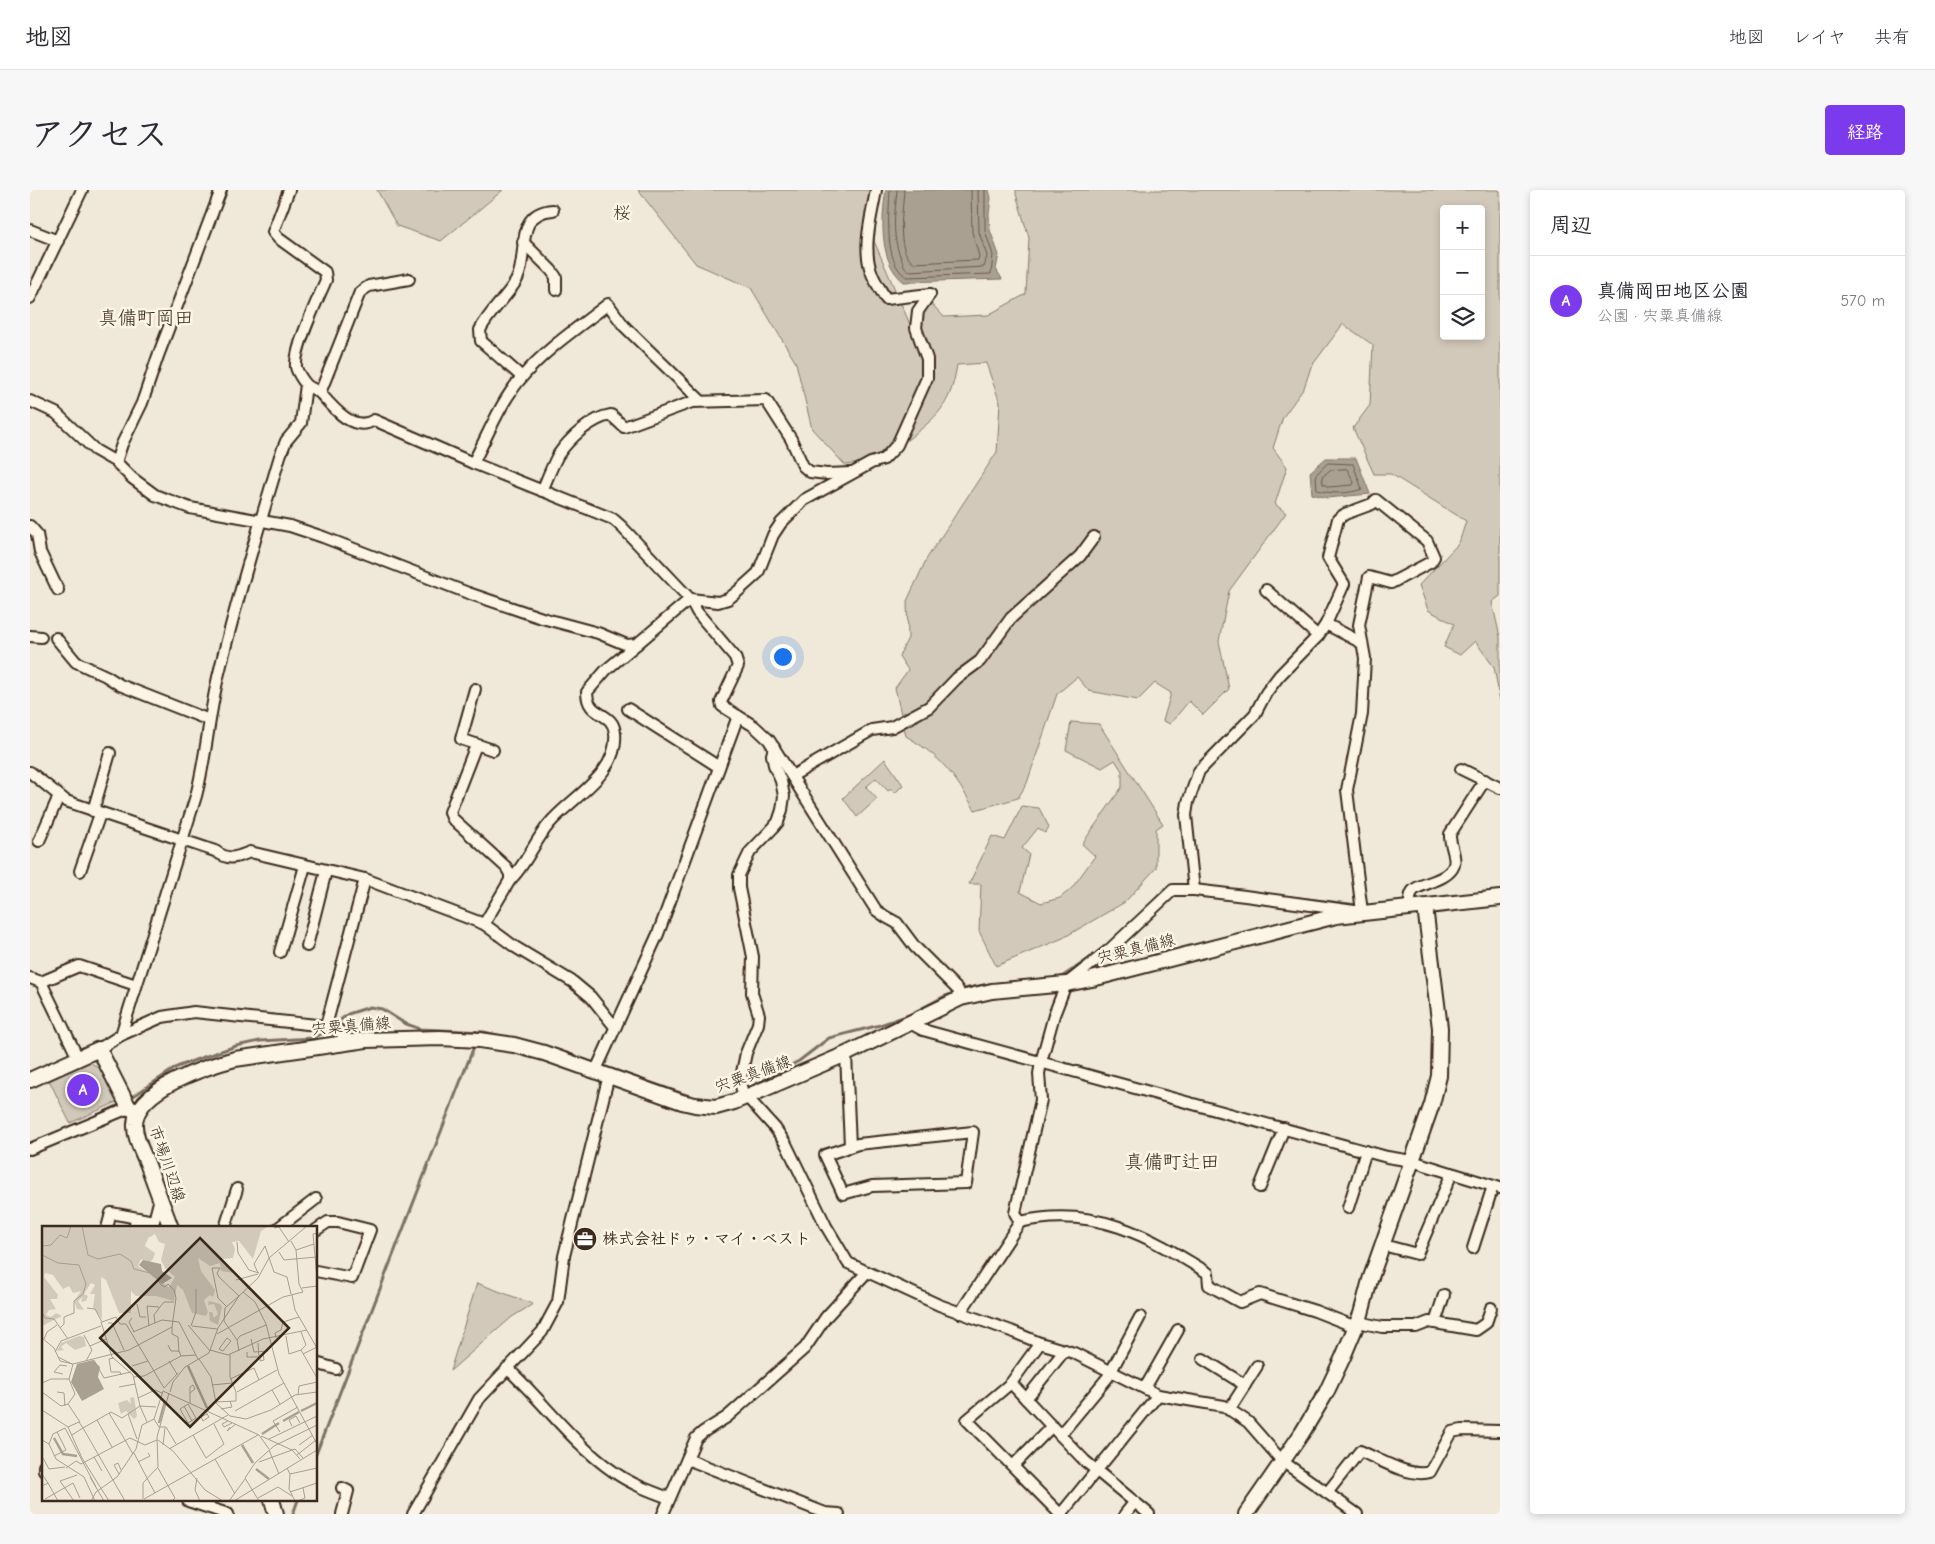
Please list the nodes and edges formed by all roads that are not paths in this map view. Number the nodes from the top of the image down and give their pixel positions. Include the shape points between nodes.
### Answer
1 (82, 190) edge
2 (221, 190) edge
3 (289, 190) edge
4 (876, 190) edge
5 (553, 210) dead end
6 (30, 230) edge
7 (58, 241) junction
8 (523, 242) junction
9 (409, 279) dead end
10 (556, 290) dead end
11 (30, 298) edge
12 (522, 376) junction
13 (306, 386) junction
14 (320, 393) junction
15 (30, 401) edge
16 (701, 401) junction
17 (116, 462) junction
18 (473, 462) junction
19 (854, 472) junction
20 (542, 491) junction
21 (261, 522) junction
22 (30, 526) edge
23 (1094, 536) dead end
24 (58, 590) dead end
25 (1266, 590) dead end
26 (690, 599) junction
27 (1326, 624) junction
28 (30, 636) edge
29 (1318, 636) junction
30 (41, 637) dead end
31 (56, 638) dead end
32 (1362, 643) junction
33 (637, 644) junction
34 (475, 689) dead end
35 (628, 710) dead end
36 (738, 716) junction
37 (209, 720) junction
38 (476, 745) junction
39 (774, 747) junction
40 (493, 750) dead end
41 (110, 753) dead end
42 (719, 767) junction
43 (1461, 769) dead end
44 (30, 772) edge
45 (792, 776) junction
46 (1485, 780) junction
47 (1500, 788) edge
48 (59, 796) junction
49 (97, 812) junction
50 (183, 840) junction
51 (39, 841) dead end
52 (305, 866) junction
53 (80, 871) dead end
54 (326, 871) junction
55 (365, 879) junction
56 (510, 880) junction
57 (1193, 886) junction
58 (1500, 898) edge
59 (1410, 905) junction
60 (1425, 907) junction
61 (1362, 908) junction
62 (484, 924) junction
63 (307, 946) dead end
64 (280, 952) dead end
65 (30, 978) edge
66 (42, 982) junction
67 (1066, 984) junction
68 (136, 985) junction
69 (959, 994) junction
70 (910, 1023) junction
71 (330, 1027) junction
72 (615, 1027) junction
73 (121, 1035) junction
74 (352, 1042) junction
75 (99, 1049) junction
76 (846, 1054) junction
77 (78, 1058) junction
78 (1041, 1062) junction
79 (597, 1067) junction
80 (609, 1075) junction
81 (30, 1080) edge
82 (743, 1095) junction
83 (133, 1109) junction
84 (1284, 1128) junction
85 (850, 1146) junction
86 (30, 1150) edge
87 (1366, 1151) junction
88 (1412, 1161) junction
89 (1452, 1173) junction
90 (1260, 1187) dead end
91 (1496, 1187) edge
92 (237, 1189) dead end
93 (160, 1198) junction
94 (316, 1199) dead end
95 (1348, 1208) dead end
96 (1020, 1222) junction
97 (136, 1223) edge
98 (108, 1226) edge
99 (170, 1226) edge
100 (226, 1226) edge
101 (281, 1226) edge
102 (318, 1229) edge
103 (1382, 1245) junction
104 (1473, 1248) dead end
105 (318, 1271) edge
106 (867, 1272) junction
107 (1444, 1294) dead end
108 (1491, 1308) dead end
109 (960, 1313) junction
110 (1140, 1317) dead end
111 (1435, 1323) junction
112 (1357, 1324) junction
113 (1178, 1330) dead end
114 (1040, 1343) junction
115 (1065, 1350) junction
116 (1204, 1359) dead end
117 (318, 1363) edge
118 (1257, 1366) dead end
119 (507, 1368) junction
120 (336, 1369) dead end
121 (1110, 1371) junction
122 (1011, 1383) junction
123 (1245, 1385) junction
124 (1145, 1388) junction
125 (1158, 1395) junction
126 (1026, 1398) junction
127 (1229, 1410) junction
128 (1052, 1426) junction
129 (1500, 1432) edge
130 (1060, 1435) junction
131 (687, 1459) junction
132 (1282, 1461) junction
133 (1013, 1466) junction
134 (1096, 1470) junction
135 (342, 1488) dead end
136 (1327, 1493) junction
137 (669, 1498) junction
138 (188, 1502) dead end
139 (1134, 1503) junction
140 (228, 1514) edge
141 (342, 1514) edge
142 (413, 1514) edge
143 (663, 1514) edge
144 (839, 1514) edge
145 (1060, 1514) edge
146 (1125, 1514) edge
147 (1149, 1514) edge
148 (1246, 1514) edge
149 (1356, 1514) edge

1 - 7 street
2 - 17 street via 142,403
3 - 13 street via 273,232 325,272 326,280 297,355 296,369
4 - 19 street via 869,230 871,272 886,299 930,294 918,311 916,328 927,359 927,378 897,445 884,459
5 - 8 street via 544,210 527,226
6 - 7 street
7 - 11 street
8 - 10 street via 556,277
8 - 12 street via 517,280 480,330 481,341
9 - 14 street via 369,286 360,292
12 - 16 street via 608,304 624,326
12 - 18 street via 506,399
13 - 14 street
13 - 21 street via 301,423 286,441
14 - 18 street via 346,418 358,424 374,420
15 - 17 street via 56,413 95,450
16 - 19 street via 766,400 791,439 803,466 810,472
16 - 20 street via 624,427 611,416 593,423 575,436 559,455
17 - 21 street via 155,495 190,508
18 - 20 street
19 - 26 street via 804,500 781,523 758,573 728,599 718,602
20 - 26 street via 613,519
21 - 33 street via 323,536 468,593 627,645
21 - 37 street via 220,668
22 - 24 street via 37,534 40,552
23 - 45 street via 1080,556 1012,618 980,661 928,706 892,727 872,730
25 - 29 street
26 - 33 street
26 - 36 street via 735,657 738,666 722,706
27 - 29 street
27 - 32 street
27 - 32 street via 1344,584 1328,558 1338,519 1376,500 1427,541 1434,557 1431,562 1391,583 1369,577 1359,625
28 - 30 street
29 - 57 street via 1279,676 1255,714 1199,771 1186,815
31 - 37 street via 76,662 120,686
32 - 61 street via 1365,658 1362,714 1347,790
33 - 56 street via 606,670 587,692 591,708 609,719 615,731 615,746 610,759 584,792 549,824 519,872
34 - 38 street via 461,739
35 - 42 street
36 - 39 street via 754,726
36 - 42 street
37 - 50 street via 203,769
38 - 40 street
38 - 56 street via 450,812 452,818 506,867
39 - 45 street
39 - 82 street via 774,765 784,796 782,810 778,822 750,852 739,875 753,957 752,993 759,1015 740,1082
41 - 49 street
42 - 72 street via 658,934
43 - 46 street
44 - 48 street
45 - 69 street via 876,910 898,923 915,947
46 - 47 street
46 - 59 street via 1450,834 1453,868 1431,884 1414,889 1410,894
48 - 49 street
48 - 51 street
49 - 50 street
49 - 53 street
50 - 52 street via 232,859 250,852
50 - 68 street
52 - 54 street
52 - 64 street
54 - 55 street
54 - 63 street
55 - 62 street
55 - 71 street
56 - 62 street
57 - 61 street via 1334,907
57 - 67 street via 1170,891 1109,950
58 - 60 main road, 宍粟真備線
59 - 60 main road, 宍粟真備線
59 - 61 main road, 宍粟真備線
60 - 88 main road via 1440,1028 1439,1076
61 - 67 main road, 宍粟真備線
62 - 72 street via 515,948 572,982 591,997
65 - 66 street
66 - 68 street via 79,966
66 - 77 street
67 - 69 main road, 宍粟真備線
67 - 78 street
68 - 73 street
69 - 70 main road, 宍粟真備線
70 - 76 main road, 宍粟真備線
70 - 78 street via 923,1030
71 - 73 street via 194,1012 162,1017
71 - 74 street
72 - 79 street
73 - 75 street
74 - 79 main road, 宍粟真備線 via 440,1038 480,1040 514,1045
74 - 83 main road, 宍粟真備線 via 255,1054 214,1064 162,1089
75 - 77 main road
75 - 83 main road
76 - 82 main road, 宍粟真備線
76 - 85 street
77 - 81 main road
78 - 84 street
78 - 96 street via 1041,1100 1015,1213
79 - 80 main road, 宍粟真備線
80 - 82 main road, 宍粟真備線 via 695,1105 724,1106
80 - 119 street via 564,1256 558,1302 542,1332
82 - 106 street via 786,1144 848,1264
83 - 86 street
83 - 93 main road, 市場川辺線 via 135,1130
84 - 87 street
84 - 90 street
85 - 85 street via 868,1143 973,1132 966,1183 872,1186 843,1194 825,1155
87 - 88 street
87 - 95 street
88 - 89 street
88 - 103 main road
89 - 91 street
89 - 103 street via 1417,1254
91 - 104 street
92 - 100 street
93 - 97 street via 154,1221
93 - 99 main road, 市場川辺線
94 - 101 street
96 - 109 street
96 - 112 street via 1078,1217 1097,1220 1163,1245 1208,1273 1209,1285 1240,1302 1260,1294
97 - 98 street via 111,1213
102 - 105 street via 328,1222 338,1222 370,1230 352,1278
103 - 112 main road
106 - 109 street
106 - 131 street via 826,1316 805,1348 727,1417 696,1438
107 - 111 street
108 - 111 street via 1486,1324 1476,1330
109 - 114 street
110 - 121 street
111 - 112 street via 1416,1327
112 - 132 main road via 1326,1394
113 - 124 street
114 - 115 street
114 - 122 street
115 - 121 street
115 - 126 street
116 - 123 street
117 - 120 street
118 - 123 street
119 - 137 street via 592,1455 615,1473
119 - 142 street via 479,1399
121 - 124 street
121 - 130 street
122 - 126 street
122 - 133 street via 967,1420
123 - 127 street
124 - 125 street
125 - 127 street via 1224,1406
125 - 134 street
126 - 128 street
127 - 132 street via 1248,1422
128 - 130 street
128 - 133 street
129 - 136 street via 1452,1432 1430,1472 1423,1474 1413,1474 1360,1450
130 - 134 street
131 - 137 street
131 - 144 street via 825,1513
132 - 136 street
132 - 148 main road
133 - 145 street
134 - 139 street
134 - 145 street
135 - 141 street via 348,1490
136 - 149 street
137 - 143 street
138 - 140 street
139 - 146 street
139 - 147 street

